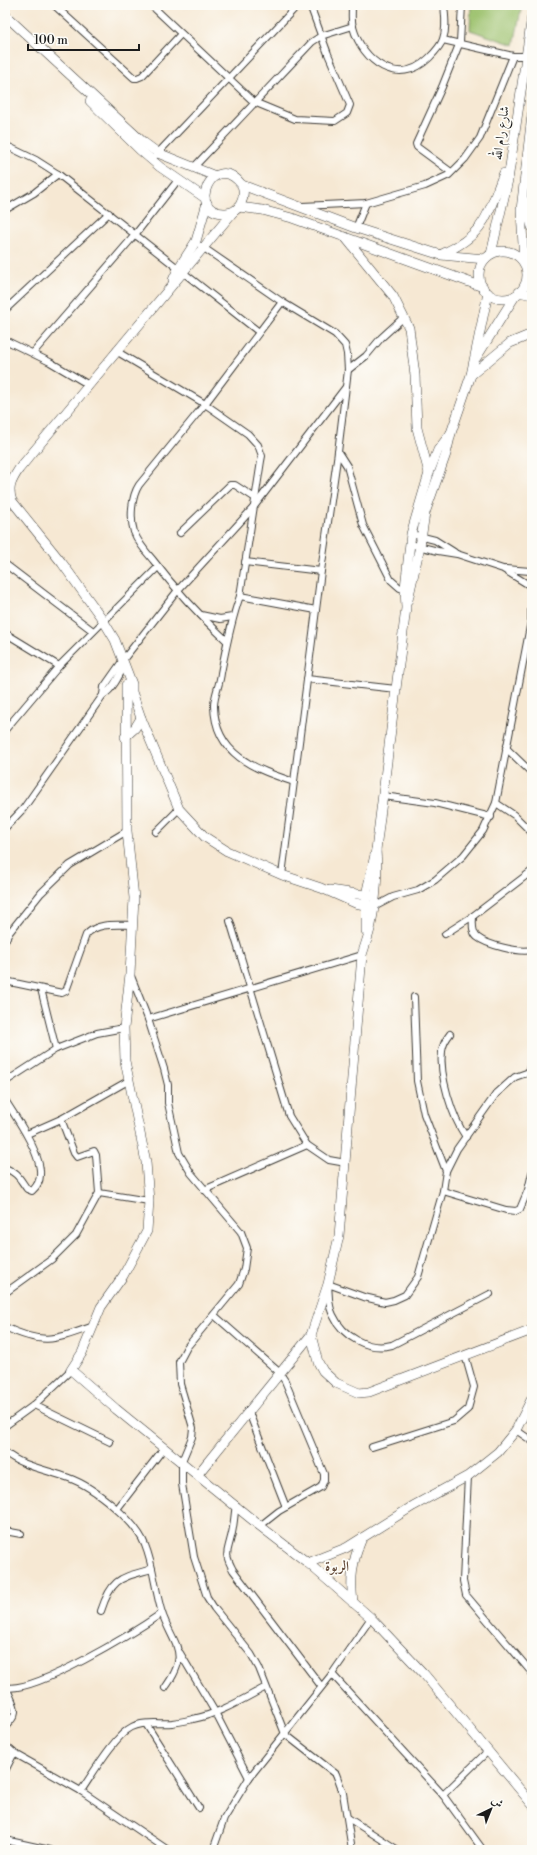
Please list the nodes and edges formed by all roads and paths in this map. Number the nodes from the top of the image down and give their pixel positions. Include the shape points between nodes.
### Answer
1 (54, 5) edge
2 (151, 5) edge
3 (298, 5) edge
4 (310, 5) edge
5 (352, 5) edge
6 (444, 5) edge
7 (462, 5) edge
8 (5, 16) edge
9 (532, 16) edge
10 (5, 23) edge
11 (353, 26) junction
12 (181, 34) junction
13 (321, 36) junction
14 (443, 40) junction
15 (460, 42) junction
16 (513, 56) junction
17 (525, 56) junction
18 (229, 78) junction
19 (254, 102) junction
20 (532, 115) edge
21 (5, 145) edge
22 (158, 153) junction
23 (512, 155) junction
24 (151, 160) junction
25 (194, 167) junction
26 (451, 172) junction
27 (58, 174) junction
28 (215, 176) junction
29 (178, 180) junction
30 (242, 185) junction
31 (522, 192) junction
32 (206, 200) junction
33 (366, 203) junction
34 (299, 206) junction
35 (236, 209) junction
36 (5, 210) edge
37 (109, 213) junction
38 (532, 227) edge
39 (356, 228) junction
40 (134, 236) junction
41 (345, 237) junction
42 (196, 241) junction
43 (204, 248) junction
44 (441, 255) junction
45 (488, 256) junction
46 (527, 266) edge
47 (181, 271) junction
48 (485, 290) junction
49 (517, 294) junction
50 (532, 295) edge
51 (282, 302) junction
52 (5, 310) edge
53 (404, 317) junction
54 (259, 332) junction
55 (532, 334) edge
56 (5, 340) edge
57 (116, 351) junction
58 (33, 353) junction
59 (474, 361) junction
60 (348, 370) junction
61 (471, 375) junction
62 (89, 385) junction
63 (346, 387) junction
64 (205, 404) junction
65 (451, 433) junction
66 (338, 452) junction
67 (429, 473) junction
68 (254, 498) junction
69 (253, 508) junction
70 (180, 533) dead end
71 (411, 534) junction
72 (420, 541) junction
73 (410, 544) junction
74 (457, 554) junction
75 (245, 562) junction
76 (6, 566) edge
77 (158, 567) junction
78 (504, 569) junction
79 (321, 571) junction
80 (531, 571) edge
81 (531, 586) edge
82 (405, 588) junction
83 (178, 590) junction
84 (240, 596) junction
85 (406, 608) junction
86 (316, 610) junction
87 (201, 615) junction
88 (232, 617) junction
89 (532, 618) edge
90 (104, 620) junction
91 (93, 631) junction
92 (5, 633) edge
93 (227, 641) junction
94 (122, 665) junction
95 (59, 666) junction
96 (307, 679) junction
97 (129, 688) junction
98 (396, 689) junction
99 (140, 715) junction
100 (125, 720) junction
101 (5, 730) edge
102 (125, 737) junction
103 (506, 748) junction
104 (532, 773) edge
105 (294, 782) junction
106 (383, 796) junction
107 (496, 803) junction
108 (179, 809) junction
109 (491, 816) junction
110 (5, 828) edge
111 (127, 831) junction
112 (156, 832) dead end
113 (532, 833) edge
114 (532, 870) edge
115 (282, 875) junction
116 (321, 888) junction
117 (371, 896) junction
118 (383, 902) junction
119 (370, 907) junction
120 (473, 916) junction
121 (230, 921) dead end
122 (132, 925) junction
123 (445, 934) dead end
124 (5, 941) edge
125 (532, 950) edge
126 (362, 955) junction
127 (130, 974) junction
128 (5, 981) edge
129 (41, 989) junction
130 (249, 989) junction
131 (414, 997) dead end
132 (148, 1019) junction
133 (124, 1028) junction
134 (450, 1034) dead end
135 (56, 1049) junction
136 (532, 1051) edge
137 (531, 1071) edge
138 (128, 1081) junction
139 (5, 1082) edge
140 (5, 1100) edge
141 (61, 1119) junction
142 (27, 1134) junction
143 (466, 1137) junction
144 (307, 1145) junction
145 (346, 1163) junction
146 (5, 1168) edge
147 (446, 1171) junction
148 (532, 1173) edge
149 (204, 1190) junction
150 (443, 1191) junction
151 (99, 1193) junction
152 (149, 1202) junction
153 (328, 1284) junction
154 (5, 1293) edge
155 (490, 1294) dead end
156 (214, 1315) junction
157 (5, 1327) edge
158 (91, 1327) junction
159 (532, 1330) edge
160 (311, 1334) junction
161 (465, 1355) junction
162 (71, 1370) junction
163 (279, 1372) junction
164 (532, 1398) edge
165 (34, 1406) junction
166 (248, 1410) junction
167 (5, 1426) edge
168 (516, 1430) junction
169 (532, 1441) edge
170 (110, 1442) dead end
171 (372, 1447) dead end
172 (164, 1448) junction
173 (5, 1452) edge
174 (182, 1462) junction
175 (198, 1474) junction
176 (468, 1476) junction
177 (236, 1505) junction
178 (286, 1507) junction
179 (117, 1509) junction
180 (260, 1526) junction
181 (5, 1531) edge
182 (21, 1534) dead end
183 (362, 1538) junction
184 (308, 1562) junction
185 (152, 1569) junction
186 (353, 1603) junction
187 (101, 1611) dead end
188 (162, 1613) junction
189 (371, 1618) junction
190 (180, 1653) junction
191 (532, 1673) edge
192 (332, 1674) junction
193 (321, 1686) junction
194 (5, 1687) edge
195 (266, 1687) junction
196 (165, 1688) dead end
197 (215, 1712) junction
198 (146, 1724) junction
199 (5, 1727) edge
200 (286, 1734) junction
201 (5, 1745) edge
202 (488, 1751) junction
203 (14, 1753) junction
204 (5, 1771) edge
205 (249, 1778) junction
206 (81, 1791) junction
207 (443, 1795) junction
208 (532, 1804) edge
209 (199, 1808) dead end
210 (348, 1818) junction
211 (5, 1840) edge
212 (50, 1850) edge
213 (168, 1850) edge
214 (213, 1850) edge
215 (352, 1850) edge
216 (398, 1850) edge
217 (483, 1850) edge

1 - 12 street via 134,78 142,76
2 - 12 street
3 - 18 street
4 - 13 street
5 - 11 street
6 - 14 street
7 - 15 street
8 - 22 street
9 - 17 street, شارع رام الله
10 - 24 street
11 - 13 street
11 - 14 street via 370,58 382,67 395,71 409,70 426,61 436,52
12 - 18 street
13 - 19 street via 312,42
13 - 19 street via 348,97 350,105 347,114 335,121 295,119
14 - 15 street
15 - 16 street
15 - 26 street via 416,144
16 - 17 street
16 - 26 street via 480,138 465,159
17 - 23 street, شارع رام الله
18 - 19 street
18 - 22 street
19 - 25 street
20 - 31 street
21 - 27 street
22 - 24 street
22 - 25 street
23 - 44 street via 480,228 463,243
23 - 45 street, شارع رام الله
24 - 29 street
25 - 28 street
26 - 33 street via 425,186
27 - 36 street via 34,193
27 - 37 street
28 - 30 street via 230,175
28 - 32 street via 206,185
29 - 32 street
29 - 40 street
30 - 34 street
30 - 35 street via 244,196
31 - 38 street
31 - 46 street via 521,221
32 - 35 street via 218,213 226,214
32 - 42 street
33 - 34 street
33 - 39 street
34 - 39 street
35 - 41 street via 262,210
35 - 43 street
37 - 40 street
37 - 52 street
39 - 44 street
40 - 47 street
40 - 58 street
41 - 48 street
41 - 53 street via 393,296
42 - 43 street
42 - 47 street
43 - 47 street
43 - 51 street
44 - 45 street
45 - 46 street via 498,252 510,252
45 - 48 street via 480,271
46 - 49 street via 526,280
47 - 54 street
47 - 57 street
48 - 49 street via 502,298
48 - 59 street
49 - 50 street
49 - 59 street
51 - 54 street
51 - 60 street via 340,338 345,345
53 - 60 street via 366,356
53 - 67 street via 409,328 413,359 417,428
54 - 64 street
55 - 61 street via 510,343
56 - 58 street
57 - 62 street
57 - 64 street
58 - 62 street
59 - 61 street
60 - 63 street
61 - 65 street
62 - 90 street via 19,469 10,484 9,493
63 - 66 street
63 - 69 street
64 - 68 street via 248,434 258,446 262,456
64 - 77 street via 136,490 134,533
65 - 67 street via 438,450
65 - 72 street via 425,513
66 - 79 street
66 - 82 street via 347,466 363,525 391,580 400,588
67 - 71 street
68 - 69 street
68 - 70 street via 235,485 230,486
69 - 75 street
69 - 83 street
71 - 72 street
71 - 73 street
72 - 73 street
72 - 74 street via 438,552
72 - 74 street via 435,540
72 - 85 street via 412,590
73 - 82 street
74 - 78 street
75 - 79 street
75 - 84 street
76 - 91 street
77 - 83 street
77 - 90 street
78 - 80 street
78 - 81 street
79 - 86 street
80 - 81 street via 527,578
81 - 89 street
82 - 85 street
83 - 87 street
83 - 94 street
84 - 86 street
84 - 88 street
85 - 98 street
86 - 96 street
87 - 88 street via 220,619
87 - 93 street
88 - 93 street
89 - 103 street
90 - 91 street
90 - 94 street
91 - 95 street
92 - 95 street
93 - 105 street via 214,705 221,735 231,750 246,764
94 - 97 street
94 - 110 street via 104,687 103,695 23,809
95 - 101 street
96 - 98 street
96 - 105 street
97 - 99 street
97 - 100 street
98 - 106 street
99 - 100 street via 131,714
99 - 102 street via 134,728
99 - 108 street
100 - 102 street
102 - 111 street
103 - 104 street
103 - 107 street
105 - 115 street
106 - 109 street via 435,803
106 - 117 street via 376,850 378,870
107 - 109 street
107 - 113 street via 514,815
108 - 112 street
108 - 115 street via 205,837 227,851
109 - 118 street via 483,831 463,856 435,880 418,890
111 - 122 street via 134,898
111 - 124 street via 70,865 41,893 8,933
114 - 120 street
115 - 116 street
116 - 117 street
116 - 119 street
117 - 118 street
117 - 119 street
118 - 119 street
119 - 126 street
120 - 123 street
120 - 125 street via 472,928 476,936 508,948
121 - 130 street
122 - 127 street
122 - 129 street via 91,928 86,935 66,991 62,993
126 - 130 street
126 - 145 street
127 - 132 street
127 - 133 street
128 - 129 street
129 - 135 street
130 - 132 street
130 - 144 street via 290,1116
131 - 147 street via 417,1081 424,1114
132 - 149 street via 168,1085 168,1103 179,1153 190,1173
133 - 135 street via 97,1033
133 - 138 street
134 - 143 street via 442,1051 444,1081 450,1104
135 - 139 street
136 - 137 street
137 - 143 street via 515,1077 496,1094
138 - 141 street
138 - 152 street via 146,1162
140 - 142 street
141 - 142 street
141 - 151 street via 77,1157 94,1151
142 - 146 street via 41,1174 38,1185 32,1191 27,1190 15,1172
143 - 147 street
144 - 145 street via 329,1160
144 - 149 street
145 - 153 street via 339,1236
147 - 150 street
148 - 150 street via 520,1209 516,1211
149 - 156 street via 238,1228 247,1248 239,1284
150 - 153 street via 418,1277 406,1295 385,1302
151 - 152 street
151 - 154 street via 76,1235 62,1250
152 - 158 street via 147,1231
153 - 155 street via 332,1314 343,1332 352,1339 375,1346 392,1345
153 - 160 street
156 - 163 street
156 - 174 street via 187,1347 179,1362 180,1384 193,1428
157 - 158 street via 37,1339 47,1340
158 - 162 street via 82,1353
159 - 161 street
160 - 161 street via 323,1371 336,1383 359,1392 369,1392
160 - 163 street
161 - 171 street via 474,1387 468,1409 454,1421
162 - 165 street
162 - 172 street
163 - 166 street
163 - 178 street via 324,1474 323,1483 318,1489
164 - 168 street
165 - 167 street
165 - 170 street
166 - 175 street
166 - 178 street
168 - 169 street
168 - 176 street via 498,1452
172 - 174 street
172 - 179 street
173 - 179 street via 19,1461 74,1480
174 - 175 street
174 - 195 street via 184,1501 201,1581 214,1608 251,1654
175 - 177 street
176 - 183 street
176 - 191 street via 463,1581 466,1595
177 - 180 street
177 - 193 street via 227,1560
178 - 180 street
179 - 185 street via 140,1534 146,1545
180 - 184 street
181 - 182 street
183 - 184 street via 346,1548
183 - 186 street via 352,1567
184 - 186 street
185 - 187 street via 114,1583 106,1594
185 - 188 street
186 - 189 street
188 - 190 street
188 - 194 street via 116,1643 77,1663 18,1688
189 - 192 street
189 - 202 street via 404,1652
190 - 196 street via 175,1673
190 - 197 street
192 - 193 street
192 - 207 street
193 - 200 street
194 - 199 street via 16,1712
195 - 197 street
195 - 200 street
197 - 198 street via 186,1721
197 - 205 street
198 - 206 street via 138,1724 126,1731
198 - 209 street
200 - 205 street
200 - 210 street via 336,1774 340,1781
201 - 203 street
202 - 207 street
202 - 208 street
203 - 204 street
203 - 206 street
205 - 214 street via 224,1819
206 - 213 street
207 - 217 street
210 - 215 street
210 - 216 street
211 - 212 street

